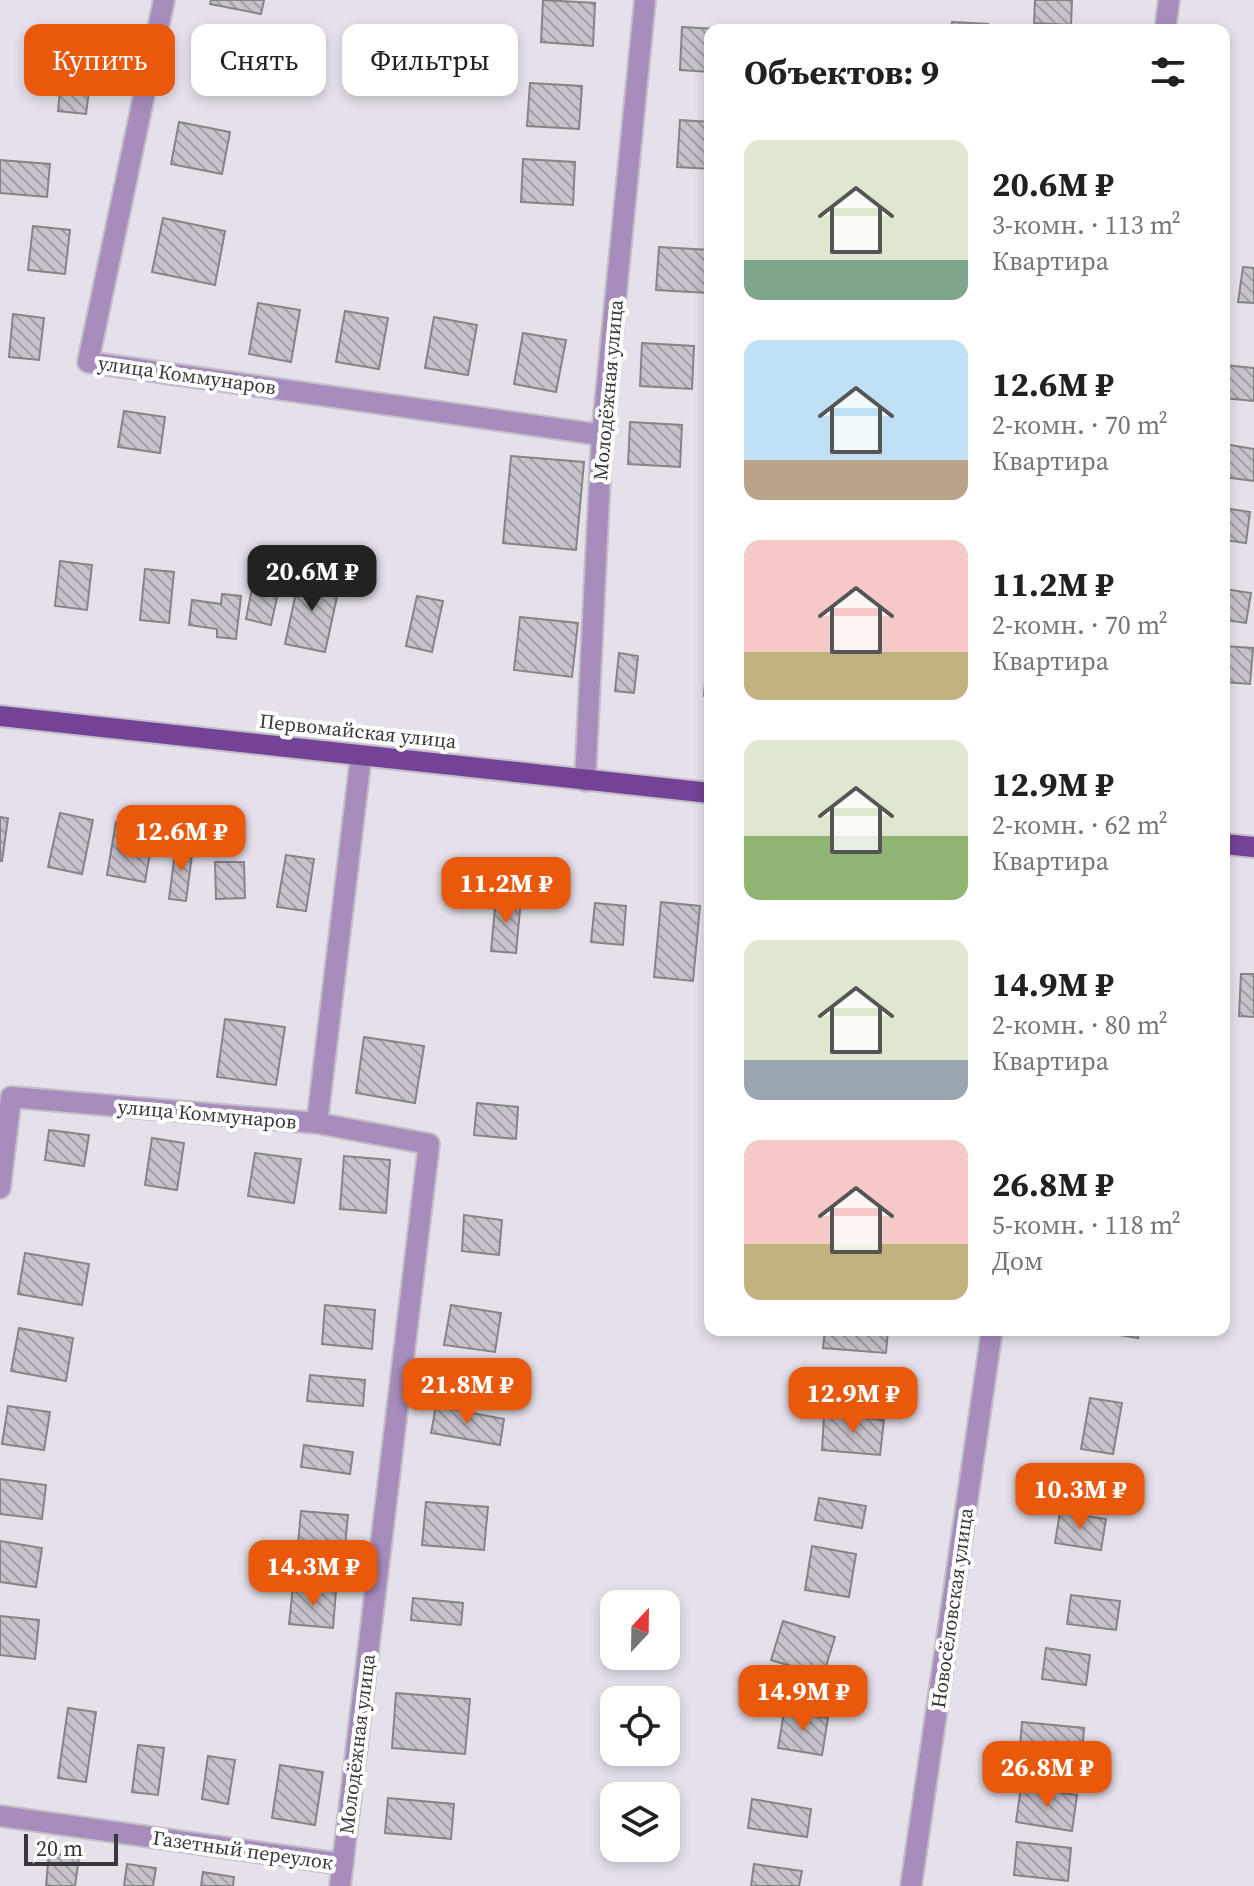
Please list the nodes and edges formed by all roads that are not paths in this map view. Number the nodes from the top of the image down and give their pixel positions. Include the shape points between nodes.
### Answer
1 (164, 0) edge
2 (645, 0) edge
3 (1169, 0) edge
4 (1166, 24) edge
5 (602, 435) junction
6 (0, 716) edge
7 (361, 756) junction
8 (585, 781) junction
9 (704, 792) edge
10 (1230, 845) edge
11 (1254, 847) edge
12 (317, 1123) junction
13 (0, 1188) edge
14 (991, 1336) edge
15 (0, 1816) edge
16 (343, 1864) junction
17 (340, 1886) edge
18 (911, 1886) edge

1 - 5 street, улица Коммунаров via 88,362
2 - 5 street, Молодёжная улица
3 - 4 street
5 - 8 street, Молодёжная улица
6 - 7 main road, Первомайская улица
7 - 8 main road, Первомайская улица
7 - 12 street, улица Коммунаров
8 - 9 main road, Первомайская улица
10 - 11 main road
12 - 13 street, улица Коммунаров via 11,1097
12 - 16 street, Молодёжная улица via 429,1144
14 - 18 street, Новосёловская улица
15 - 16 street, Газетный переулок
16 - 17 street, Молодёжная улица

